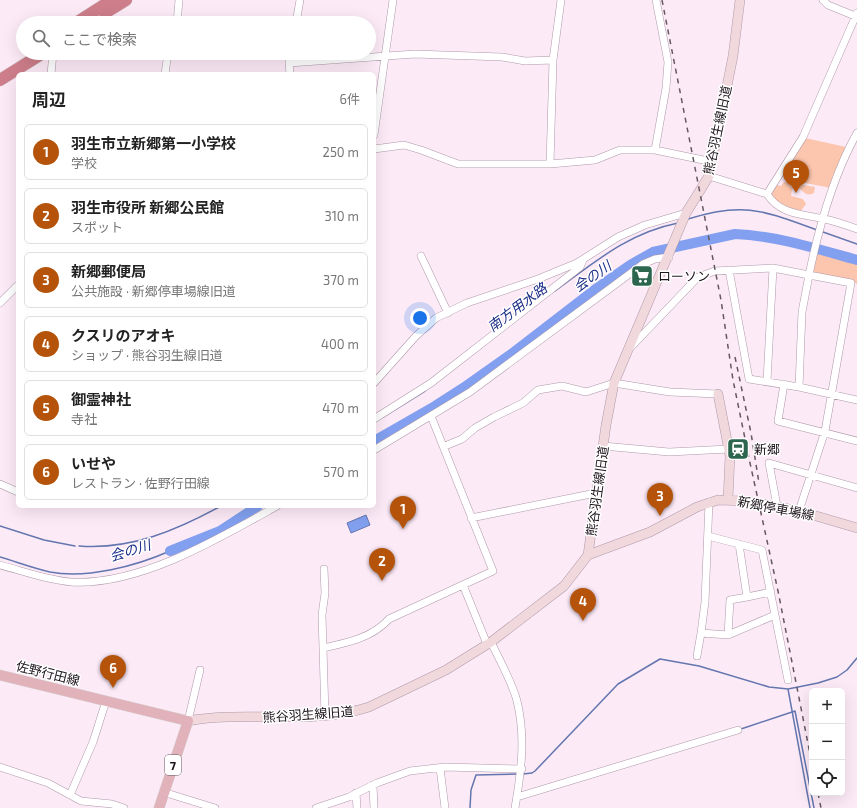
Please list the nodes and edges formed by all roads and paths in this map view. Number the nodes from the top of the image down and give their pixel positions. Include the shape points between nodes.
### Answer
1 (112, 0) edge
2 (126, 0) edge
3 (179, 0) edge
4 (300, 0) edge
5 (394, 0) edge
6 (561, 0) edge
7 (656, 0) edge
8 (740, 0) edge
9 (823, 0) edge
10 (856, 15) edge
11 (87, 16) edge
12 (101, 16) edge
13 (178, 16) edge
14 (297, 16) edge
15 (385, 55) junction
16 (376, 56) edge
17 (17, 60) edge
18 (32, 60) edge
19 (52, 60) edge
20 (167, 60) edge
21 (289, 60) edge
22 (325, 60) edge
23 (553, 60) junction
24 (289, 63) junction
25 (0, 71) edge
26 (51, 72) edge
27 (165, 72) edge
28 (290, 72) edge
29 (0, 80) edge
30 (376, 120) edge
31 (857, 133) edge
32 (376, 149) edge
33 (655, 150) junction
34 (713, 162) junction
35 (550, 164) junction
36 (709, 176) junction
37 (767, 194) junction
38 (686, 213) junction
39 (824, 219) junction
40 (857, 229) edge
41 (421, 256) dead end
42 (668, 257) junction
43 (584, 258) junction
44 (773, 268) junction
45 (729, 270) junction
46 (809, 275) junction
47 (854, 284) edge
48 (16, 286) edge
49 (0, 303) edge
50 (448, 313) junction
51 (630, 347) junction
52 (376, 381) edge
53 (767, 382) junction
54 (614, 383) junction
55 (784, 384) junction
56 (799, 387) junction
57 (718, 394) joint
58 (832, 394) junction
59 (857, 400) edge
60 (431, 416) junction
61 (376, 418) edge
62 (825, 432) junction
63 (857, 441) edge
64 (445, 446) junction
65 (603, 446) junction
66 (376, 449) edge
67 (729, 449) junction
68 (810, 475) junction
69 (0, 484) edge
70 (857, 488) edge
71 (16, 491) edge
72 (596, 493) junction
73 (728, 499) junction
74 (709, 502) junction
75 (777, 506) junction
76 (273, 508) edge
77 (799, 510) junction
78 (472, 518) junction
79 (857, 528) edge
80 (708, 536) junction
81 (739, 544) junction
82 (588, 555) junction
83 (0, 565) edge
84 (324, 569) dead end
85 (463, 585) junction
86 (771, 592) junction
87 (747, 597) junction
88 (775, 615) junction
89 (701, 633) junction
90 (728, 635) junction
91 (489, 643) junction
92 (323, 648) junction
93 (697, 656) dead end
94 (200, 670) dead end
95 (0, 675) edge
96 (788, 680) dead end
97 (106, 701) junction
98 (325, 715) junction
99 (188, 722) junction
100 (738, 730) dead end
101 (0, 767) edge
102 (440, 768) junction
103 (522, 769) junction
104 (373, 785) junction
105 (163, 792) junction
106 (356, 793) junction
107 (70, 795) junction
108 (517, 797) junction
109 (85, 805) edge
110 (124, 808) edge
111 (159, 808) edge
112 (215, 808) edge
113 (316, 808) edge
114 (357, 808) edge
115 (374, 808) edge
116 (445, 808) edge
117 (515, 808) edge

1 - 11 highway
2 - 12 highway
3 - 13 street
4 - 14 street
5 - 15 street
6 - 23 street
7 - 33 street via 668,62
8 - 34 street, 熊谷羽生線旧道
9 - 10 street via 828,5
10 - 37 street via 803,137
15 - 16 street
15 - 23 street
15 - 30 street
17 - 25 highway
18 - 29 highway
19 - 26 street
20 - 27 street
21 - 24 street
22 - 24 street
23 - 35 street
24 - 28 street
31 - 39 street via 844,156
32 - 35 street via 404,145 458,164
33 - 34 street
33 - 35 street via 620,150 595,160
34 - 36 street, 熊谷羽生線旧道
36 - 37 street
36 - 38 street, 熊谷羽生線旧道
37 - 39 street via 773,204 793,214
38 - 42 street, 熊谷羽生線旧道
38 - 43 street via 644,225 618,237
39 - 40 street
39 - 46 street
41 - 50 street
42 - 51 street, 熊谷羽生線旧道
42 - 60 street via 643,264 470,392
43 - 50 street via 538,279 487,296
43 - 61 street via 580,267 431,383
44 - 45 street
44 - 46 street
44 - 53 street
45 - 51 street via 715,271 698,277
45 - 53 street via 750,379
46 - 47 street
46 - 56 street via 802,312
47 - 58 street
48 - 49 street
50 - 52 street via 436,318 416,336
51 - 54 street, 熊谷羽生線旧道
53 - 55 street
54 - 57 street via 670,392
54 - 64 street via 586,392 562,386 538,390 523,404 494,417 462,439
54 - 65 street, 熊谷羽生線旧道
55 - 56 street
55 - 62 street via 778,421
56 - 58 street
57 - 67 street, 新郷停車場線
58 - 59 street
58 - 62 street
60 - 64 street
60 - 66 street
62 - 63 street
62 - 68 street
64 - 78 street
65 - 67 street via 669,452
65 - 72 street, 熊谷羽生線旧道
67 - 73 street, 新郷停車場線 via 731,464
68 - 70 street
68 - 75 street via 769,463
68 - 77 street
69 - 71 street
72 - 78 street
72 - 82 street, 熊谷羽生線旧道
73 - 74 street
73 - 75 street, 新郷停車場線
74 - 80 street
74 - 82 street via 650,532
75 - 77 street, 新郷停車場線
76 - 83 street via 198,548 126,577 99,582 71,582
77 - 79 street, 新郷停車場線
78 - 85 street via 493,571
80 - 81 street
80 - 89 street
81 - 86 street via 762,550
81 - 87 street
82 - 91 street, 熊谷羽生線旧道 via 564,586
84 - 92 street via 326,592 322,614
85 - 91 street
85 - 92 street via 389,619 382,627 355,641
86 - 87 street
86 - 88 street
87 - 90 street via 730,600
88 - 90 street
88 - 96 street
89 - 90 street
89 - 93 street
91 - 98 street, 熊谷羽生線旧道 via 446,670 369,707
91 - 103 street via 517,700
92 - 98 street
94 - 99 street
95 - 97 main road, 佐野行田線
97 - 99 main road, 佐野行田線
97 - 107 street via 93,742
98 - 99 street, 熊谷羽生線旧道 via 205,718
99 - 105 main road, 7
100 - 108 street
101 - 107 street via 48,783
102 - 103 street
102 - 104 street via 410,771
102 - 116 street
103 - 108 street
104 - 106 street
104 - 115 street
105 - 111 main road, 7
105 - 112 street
106 - 113 street
106 - 114 street
107 - 109 street
108 - 117 street
109 - 110 street via 112,804

